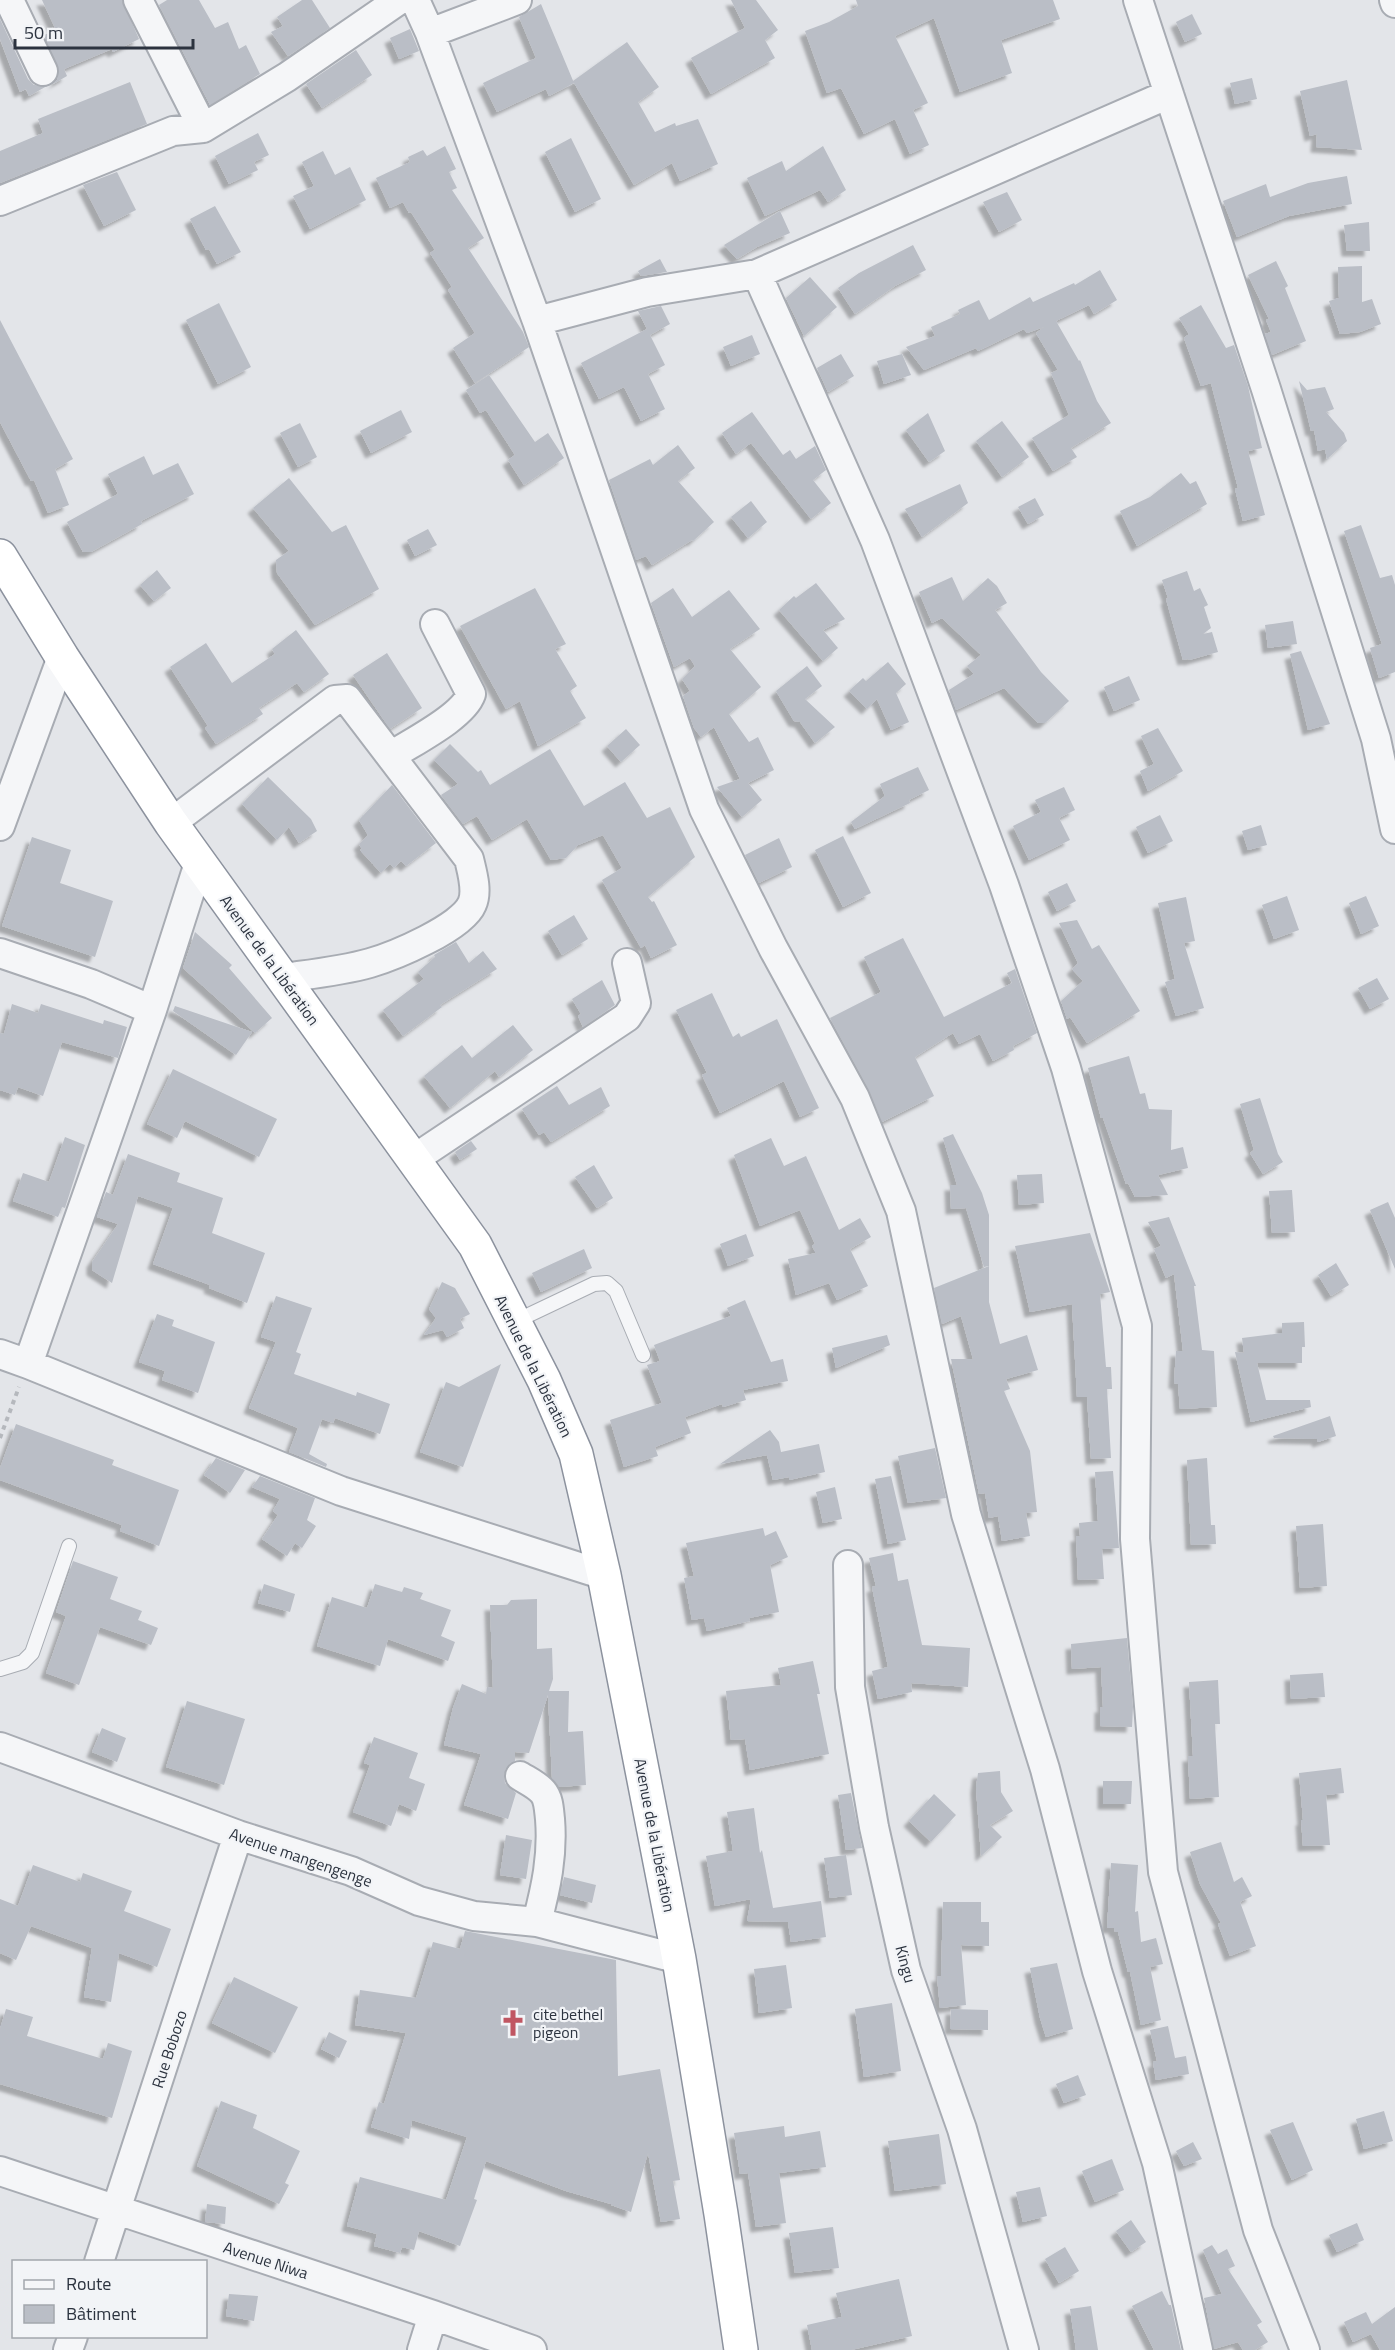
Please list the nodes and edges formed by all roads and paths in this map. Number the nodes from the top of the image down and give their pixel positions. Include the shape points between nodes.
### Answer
1 (9, 0) edge
2 (138, 0) edge
3 (399, 0) edge
4 (415, 0) edge
5 (517, 0) edge
6 (1138, 0) edge
7 (430, 33) junction
8 (43, 71) dead end
9 (1169, 94) junction
10 (203, 128) junction
11 (0, 201) edge
12 (757, 274) junction
13 (537, 321) junction
14 (0, 556) edge
15 (435, 624) dead end
16 (62, 657) junction
17 (391, 756) junction
18 (171, 823) junction
19 (0, 826) edge
20 (1395, 830) edge
21 (199, 863) junction
22 (0, 953) edge
23 (627, 963) dead end
24 (283, 978) junction
25 (152, 1010) junction
26 (414, 1159) junction
27 (514, 1322) junction
28 (0, 1354) edge
29 (643, 1355) dead end
30 (28, 1364) junction
31 (0, 1438) edge
32 (69, 1546) dead end
33 (848, 1565) dead end
34 (604, 1575) junction
35 (0, 1669) edge
36 (0, 1747) edge
37 (520, 1776) dead end
38 (238, 1835) junction
39 (537, 1922) junction
40 (679, 1959) junction
41 (0, 2171) edge
42 (117, 2211) junction
43 (100, 2260) edge
44 (434, 2315) junction
45 (422, 2350) edge
46 (532, 2350) edge
47 (741, 2350) edge
48 (1024, 2350) edge
49 (1198, 2350) edge
50 (1305, 2350) edge

1 - 8 street
2 - 10 street
3 - 10 street via 287,77
4 - 7 street
5 - 7 street
6 - 9 street
7 - 13 street
9 - 12 street
9 - 20 street via 1376,739
10 - 11 street via 173,131
12 - 13 street via 647,292
12 - 50 street via 875,540 1004,885 1066,1068 1137,1326 1135,1539 1163,1872 1258,2230
13 - 49 street via 704,809 773,948 855,1098 901,1211 966,1514 1045,1769 1097,1971 1157,2163
14 - 16 highway, Avenue de la Libération
15 - 17 street via 471,694 468,702 450,717
16 - 18 highway, Avenue de la Libération
16 - 19 street
17 - 18 street via 347,699 335,700
17 - 24 street via 469,859 474,883 472,904 457,923 404,950 369,963
18 - 21 highway, Avenue de la Libération
21 - 24 highway, Avenue de la Libération
21 - 25 street
22 - 25 street via 92,984
23 - 26 street via 636,1003 627,1017
24 - 26 highway, Avenue de la Libération
25 - 30 street
26 - 27 highway, Avenue de la Libération via 475,1245
27 - 29 lane via 594,1284 607,1283 616,1291
27 - 34 highway, Avenue de la Libération via 576,1454
28 - 30 street
30 - 31 path
30 - 34 street via 341,1491
32 - 35 lane via 32,1653 23,1662
33 - 48 street, Kingu via 850,1687 874,1827 906,1970 962,2129
34 - 40 highway, Avenue de la Libération
36 - 38 street, Avenue mangengenge
37 - 39 street via 545,1794 549,1811 552,1845
38 - 39 street, Avenue mangengenge via 351,1871 419,1901 474,1916
38 - 42 street, Rue Bobozo
39 - 40 street, Avenue mangengenge
40 - 47 highway, Avenue de la Libération
41 - 42 street, Avenue Niwa
42 - 43 street, Rue Bobozo
42 - 44 street, Avenue Niwa
44 - 45 street
44 - 46 street, Avenue Niwa

